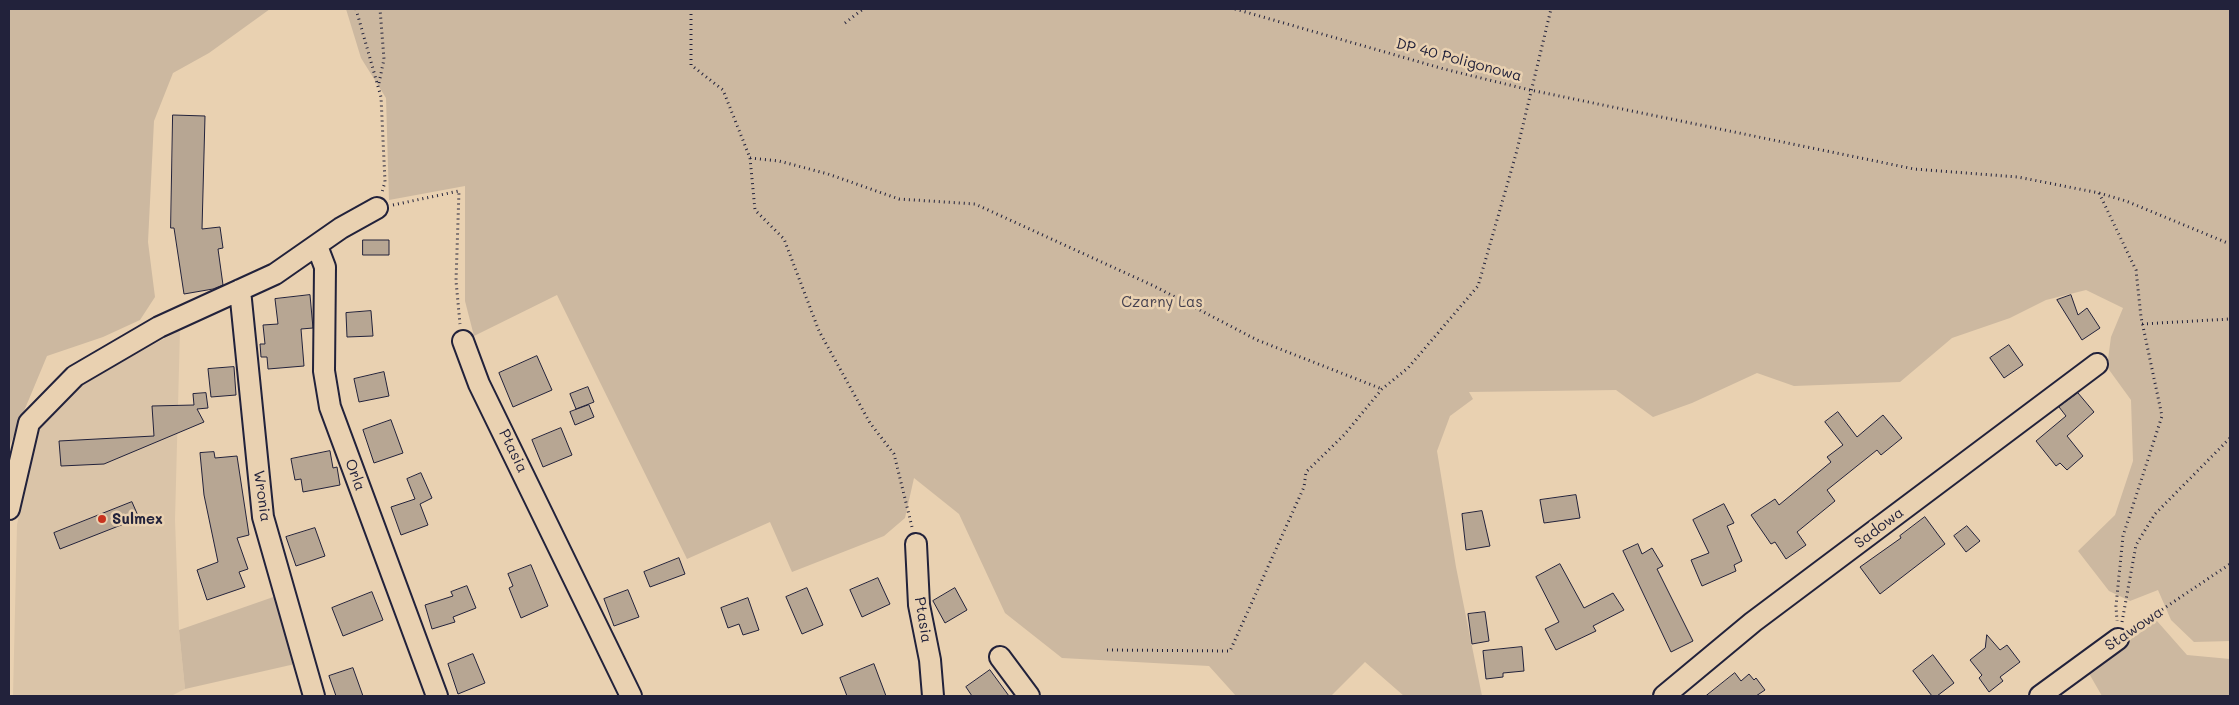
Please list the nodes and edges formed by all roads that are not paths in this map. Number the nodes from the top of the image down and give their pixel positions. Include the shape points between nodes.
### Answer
1 (377, 208) road end
2 (317, 246) junction
3 (240, 290) junction
4 (464, 341) road end
5 (2097, 364) dead end
6 (9, 509) edge
7 (916, 544) road end
8 (2118, 639) road end
9 (1000, 657) dead end
10 (314, 696) edge
11 (437, 696) edge
12 (631, 696) edge
13 (933, 696) edge
14 (1029, 696) edge
15 (1664, 696) edge
16 (2040, 696) edge

1 - 2 street
2 - 3 street via 275,274
2 - 11 street, Orla via 324,267 324,371 330,407
3 - 6 street via 159,326 76,376 29,423
3 - 10 street, Wronia via 263,517
4 - 12 street, Ptasia via 479,384
5 - 15 street, Sadowa via 1753,622
7 - 13 street, Ptasia via 919,604
8 - 16 street, Stawowa
9 - 14 street

